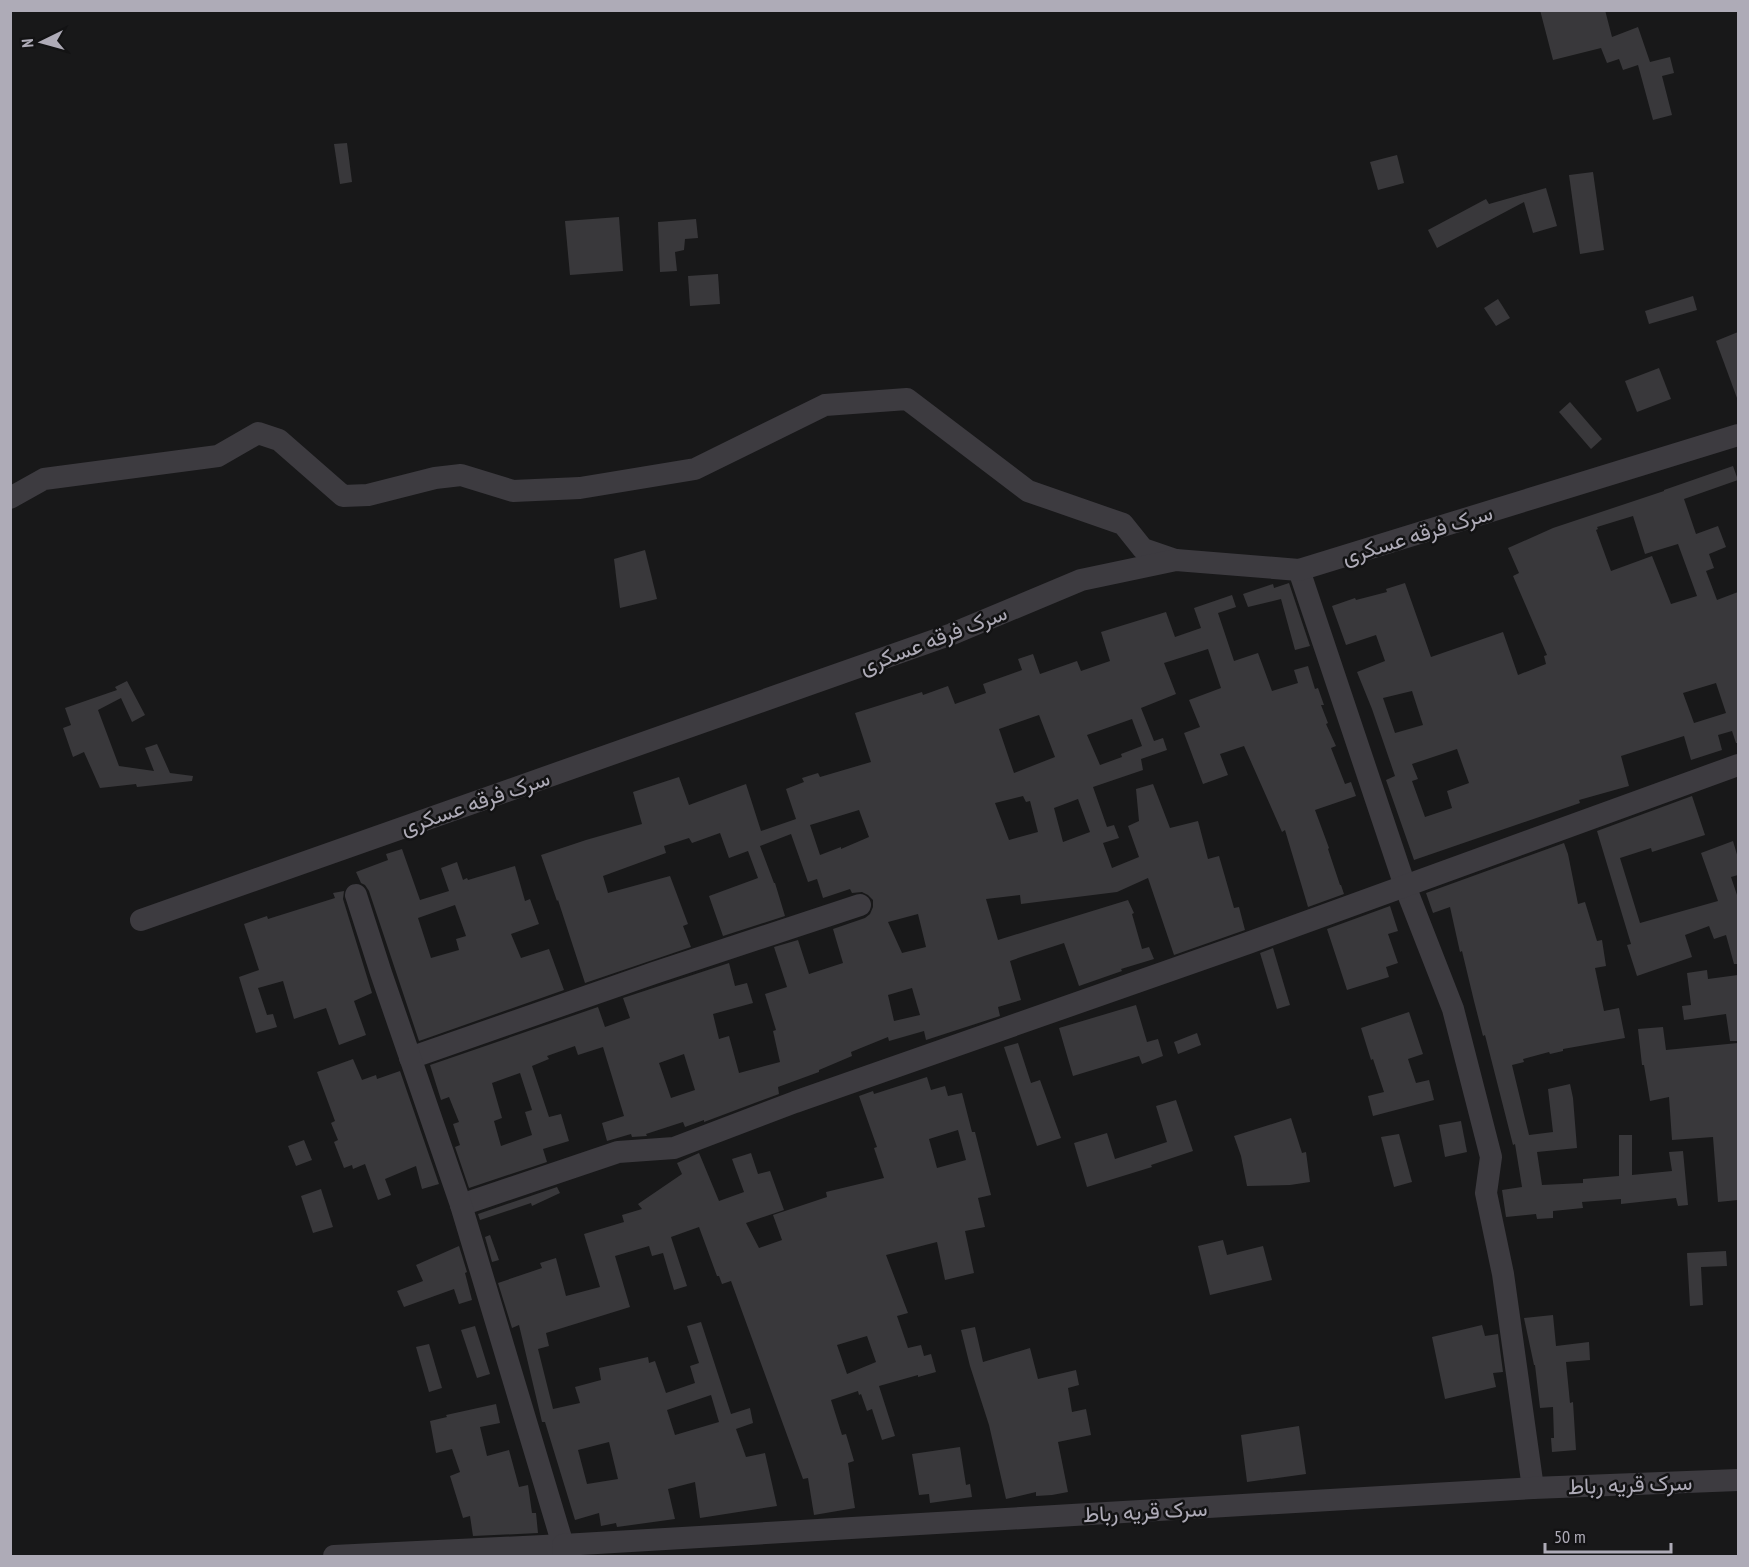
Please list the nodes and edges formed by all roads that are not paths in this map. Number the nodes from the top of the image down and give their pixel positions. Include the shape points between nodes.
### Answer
1 (1738, 435) edge
2 (10, 498) edge
3 (1176, 560) junction
4 (1299, 570) junction
5 (1738, 765) edge
6 (1404, 886) junction
7 (356, 895) dead end
8 (860, 905) dead end
9 (141, 920) dead end
10 (410, 1058) junction
11 (461, 1205) junction
12 (1738, 1480) edge
13 (1533, 1488) junction
14 (563, 1551) edge
15 (334, 1557) edge

1 - 4 street, سرک فرقه عسکری
2 - 3 street via 44,479 218,456 258,433 279,440 343,496 368,495 461,475 513,491 580,488 695,468 825,405 907,399 1029,491 1123,524 1143,549
3 - 4 street, سرک فرقه عسکری
3 - 9 street, سرک فرقه عسکری via 1081,580 952,634
4 - 6 street
5 - 6 street
6 - 11 street via 674,1148 618,1152
6 - 13 street via 1453,1009 1491,1157 1485,1193 1503,1274
7 - 10 street
8 - 10 street
10 - 11 street
11 - 14 street
12 - 13 street, سرک قریه رباط
13 - 14 street, سرک قریه رباط
14 - 15 street, سرک قریه رباط

